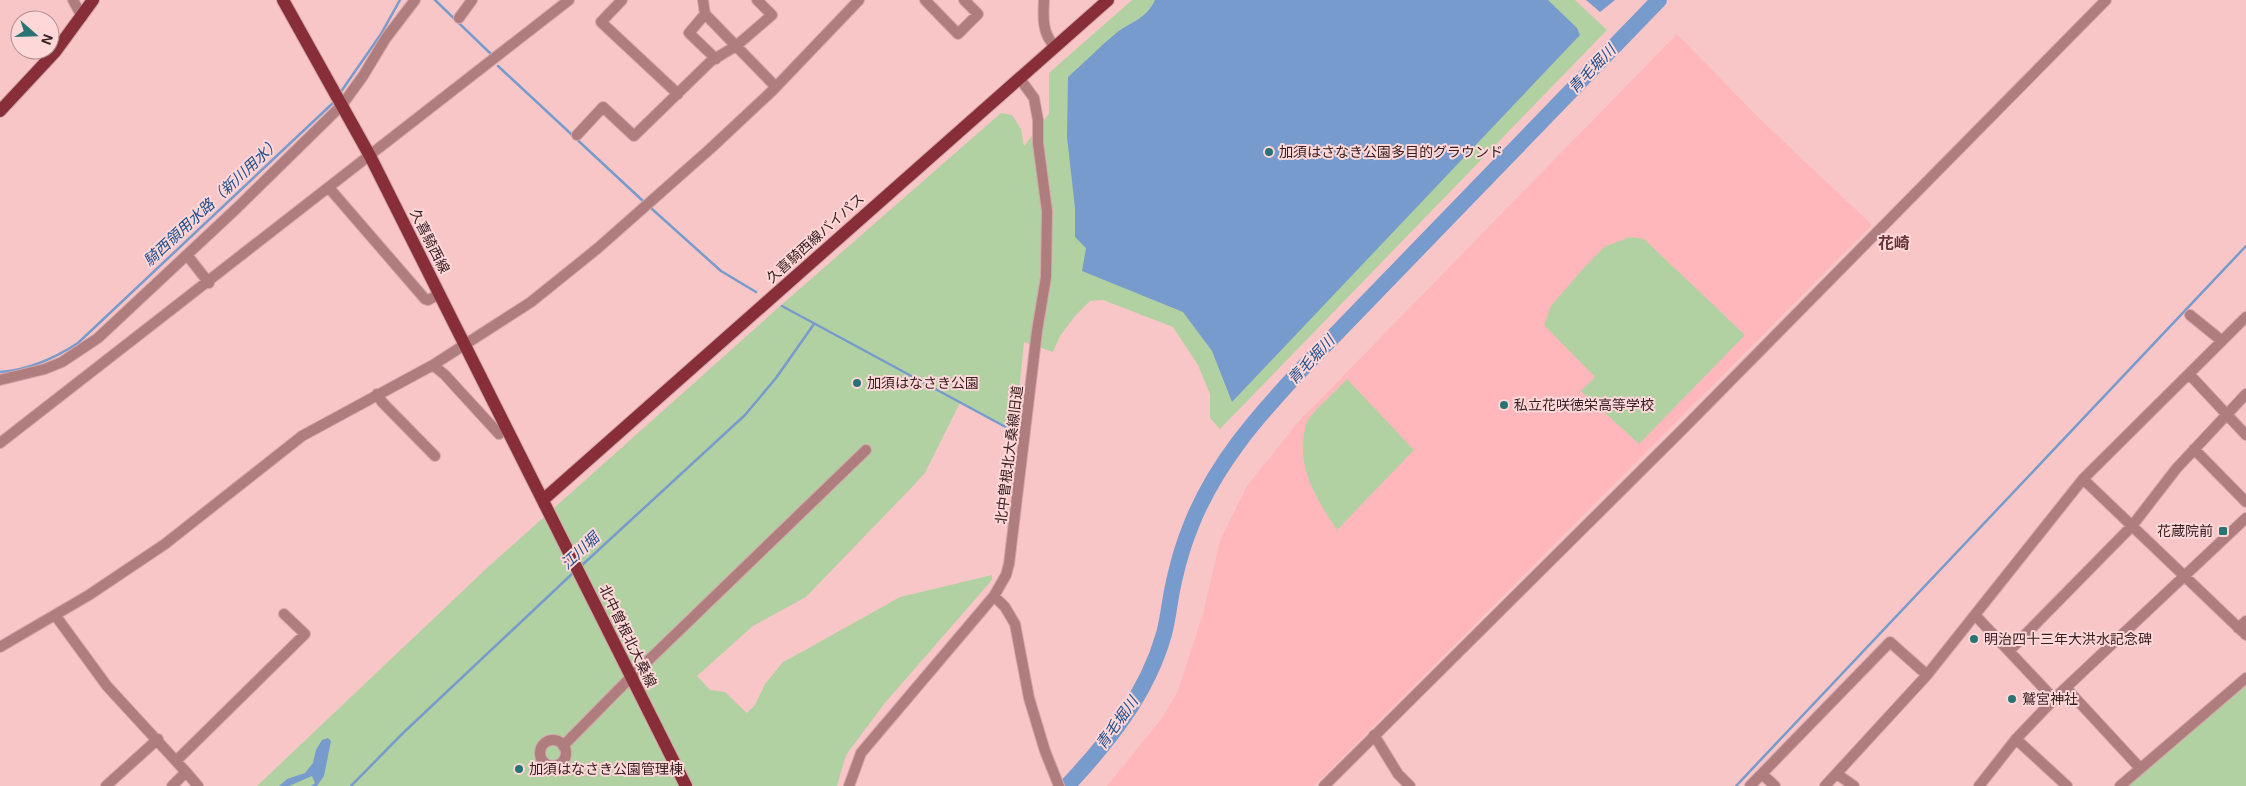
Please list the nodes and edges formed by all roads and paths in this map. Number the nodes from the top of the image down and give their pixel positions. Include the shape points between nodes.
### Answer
1 (73, 0) edge
2 (92, 0) edge
3 (283, 0) edge
4 (415, 0) edge
5 (472, 0) edge
6 (569, 0) edge
7 (622, 0) edge
8 (703, 0) edge
9 (757, 0) edge
10 (859, 0) edge
11 (924, 0) edge
12 (964, 0) edge
13 (1044, 0) edge
14 (1108, 0) edge
15 (2106, 0) edge
16 (705, 14) junction
17 (82, 16) junction
18 (459, 18) dead end
19 (736, 46) junction
20 (1055, 47) junction
21 (716, 59) junction
22 (1020, 79) junction
23 (776, 87) junction
24 (678, 94) junction
25 (342, 105) junction
26 (0, 111) edge
27 (577, 135) dead end
28 (370, 156) junction
29 (330, 188) junction
30 (187, 255) junction
31 (209, 283) junction
32 (440, 294) junction
33 (2190, 315) dead end
34 (2246, 317) edge
35 (2222, 341) junction
36 (465, 344) junction
37 (433, 365) junction
38 (2189, 374) junction
39 (0, 380) edge
40 (377, 394) junction
41 (2246, 394) edge
42 (2226, 414) junction
43 (498, 434) dead end
44 (2246, 434) edge
45 (0, 443) edge
46 (2194, 449) junction
47 (866, 450) dead end
48 (435, 456) dead end
49 (2083, 479) junction
50 (544, 499) junction
51 (2246, 502) edge
52 (2246, 518) edge
53 (2132, 526) junction
54 (2185, 575) junction
55 (994, 596) junction
56 (284, 614) dead end
57 (55, 615) junction
58 (1975, 615) junction
59 (2242, 624) edge
60 (2246, 636) edge
61 (0, 647) edge
62 (2009, 651) junction
63 (1927, 675) junction
64 (631, 678) junction
65 (2246, 678) edge
66 (2066, 688) junction
67 (2054, 699) junction
68 (1374, 735) junction
69 (158, 739) junction
70 (2016, 739) junction
71 (564, 746) dead end
72 (176, 760) junction
73 (2140, 768) junction
74 (186, 772) junction
75 (1762, 774) junction
76 (1837, 774) junction
77 (1057, 781) edge
78 (106, 786) edge
79 (172, 786) edge
80 (198, 786) edge
81 (686, 786) edge
82 (849, 786) edge
83 (1324, 786) edge
84 (1410, 786) edge
85 (1750, 786) edge
86 (1775, 786) edge
87 (1826, 786) edge
88 (1854, 786) edge
89 (1979, 786) edge
90 (2067, 786) edge
91 (2120, 786) edge

1 - 17 street
2 - 17 main road
3 - 25 main road, 久喜騎西線
4 - 25 street
5 - 18 street
6 - 28 street
7 - 24 street via 601,22
8 - 16 street
9 - 19 street via 772,15
10 - 23 street
11 - 12 street via 958,34 978,14
13 - 20 street via 1044,28 1047,39
14 - 20 main road, 久喜騎西線バイパス
15 - 68 street
16 - 19 street
16 - 21 street via 689,34
17 - 26 main road via 39,71
19 - 21 street
19 - 23 street
20 - 22 main road, 久喜騎西線バイパス
21 - 24 street
22 - 50 main road, 久喜騎西線バイパス
22 - 55 street, 北中曽根北大桑線旧道 via 1034,98 1038,120 1047,211 1046,277 1009,564
23 - 36 street via 570,272 524,307
24 - 27 street via 634,136 603,107
25 - 28 main road, 久喜騎西線
25 - 30 street
28 - 29 street
28 - 32 main road, 久喜騎西線
29 - 31 street
29 - 32 street via 425,299
30 - 31 street
30 - 39 street via 98,338 77,353 45,369
31 - 45 street
32 - 36 main road, 久喜騎西線
33 - 35 street
34 - 35 street
35 - 38 street
36 - 37 street
36 - 50 main road, 久喜騎西線
37 - 40 street
37 - 43 street
38 - 42 street
38 - 49 street
40 - 48 street
40 - 57 street via 294,441 166,544
41 - 42 street
42 - 44 street
42 - 46 street
46 - 51 street
46 - 53 street
47 - 64 street
49 - 53 street
49 - 58 street
50 - 64 main road, 北中曽根北大桑線
52 - 54 street
53 - 54 street
53 - 62 street
54 - 59 street
54 - 66 street
55 - 77 street via 1015,624 1037,728
55 - 82 street, 北中曽根北大桑線旧道 via 861,754
56 - 72 street via 306,634
57 - 61 street
57 - 69 street via 107,686
58 - 62 street
58 - 63 street
59 - 60 street
62 - 67 street
63 - 75 street via 1890,642
63 - 76 street
64 - 71 street
64 - 81 main road, 北中曽根北大桑線
65 - 73 street
66 - 67 street
66 - 73 street
67 - 70 street
68 - 83 street
68 - 84 street via 1398,774
69 - 72 street
69 - 78 street
70 - 89 street
70 - 90 street
72 - 74 street
73 - 91 street
74 - 79 street
74 - 80 street
75 - 85 street
75 - 86 street
76 - 87 street
76 - 88 street

